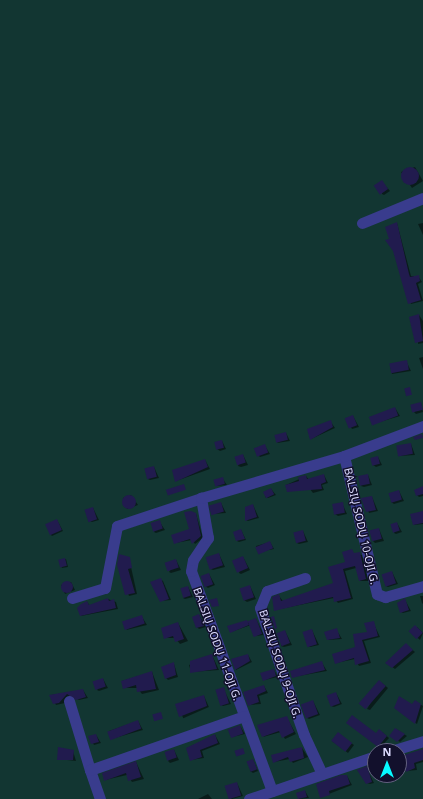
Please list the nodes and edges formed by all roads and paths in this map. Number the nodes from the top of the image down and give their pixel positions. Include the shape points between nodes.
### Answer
1 (423, 198) edge
2 (362, 223) dead end
3 (423, 426) edge
4 (344, 456) junction
5 (201, 498) junction
6 (305, 578) dead end
7 (423, 586) edge
8 (72, 598) dead end
9 (69, 701) dead end
10 (244, 716) junction
11 (423, 741) edge
12 (407, 746) edge
13 (367, 759) edge
14 (90, 770) junction
15 (322, 774) junction
16 (272, 791) junction
17 (100, 799) edge
18 (249, 799) edge

1 - 2 street
3 - 4 street
4 - 5 street
4 - 7 street, BALSIŲ SODŲ 10-OJI G. via 377,594 385,597
5 - 8 street via 117,526 105,588
5 - 10 street, BALSIŲ SODŲ 11-OJI G. via 208,538 193,560 191,571
6 - 15 street, BALSIŲ SODŲ 9-OJI G. via 267,591 260,608 304,735
9 - 14 street
10 - 14 street
10 - 16 street, BALSIŲ SODŲ 11-OJI G.
11 - 12 street
13 - 15 street
14 - 17 street
15 - 16 street
16 - 18 street

